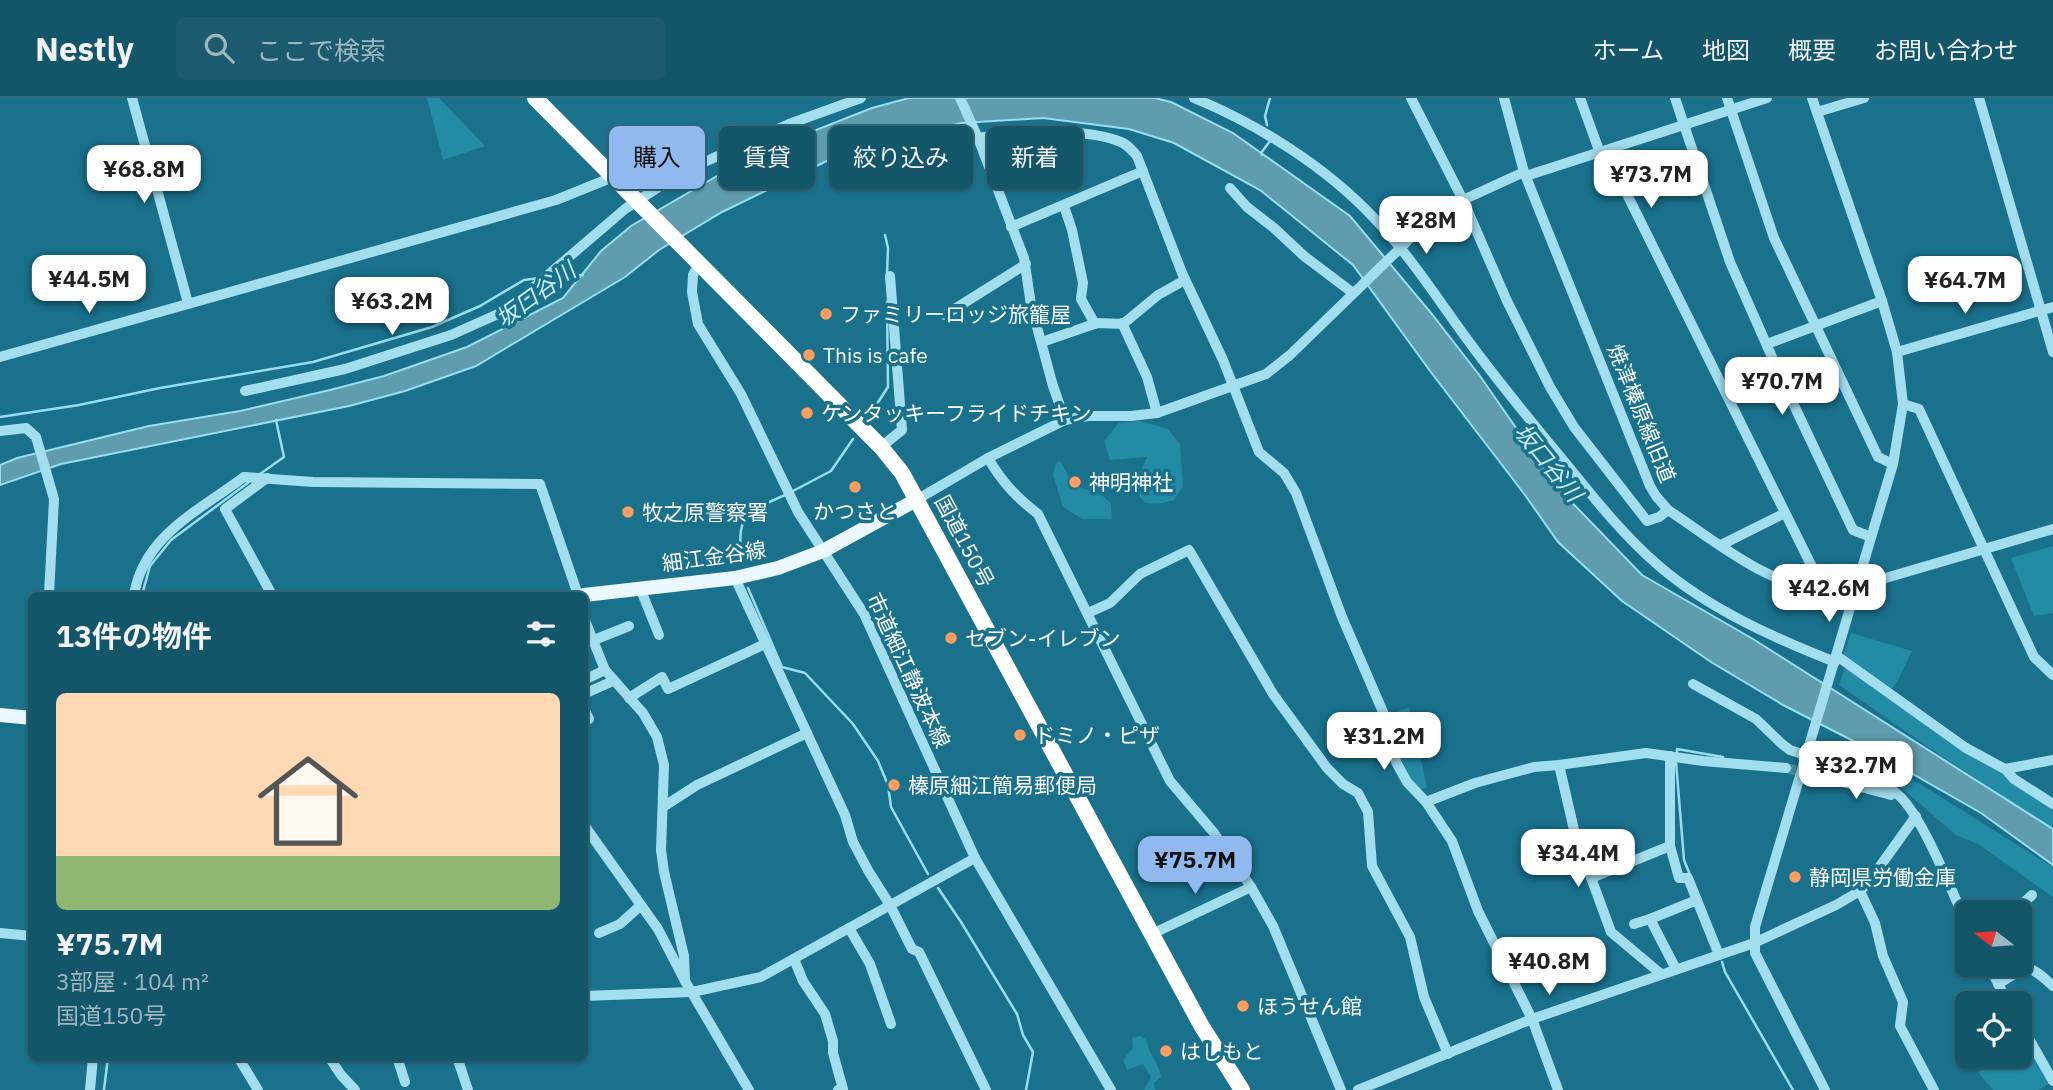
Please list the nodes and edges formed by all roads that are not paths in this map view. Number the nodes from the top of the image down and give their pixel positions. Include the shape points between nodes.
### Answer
1 (132, 98) edge
2 (535, 98) edge
3 (861, 98) edge
4 (960, 98) edge
5 (1194, 98) edge
6 (1411, 98) edge
7 (1504, 98) edge
8 (1580, 98) edge
9 (1675, 98) edge
10 (1767, 98) edge
11 (1812, 98) edge
12 (1864, 98) edge
13 (1979, 98) edge
14 (1728, 104) edge
15 (1817, 112) junction
16 (1684, 123) junction
17 (978, 138) junction
18 (1603, 153) junction
19 (1143, 171) junction
20 (609, 173) edge
21 (1525, 174) junction
22 (609, 179) edge
23 (1230, 188) dead end
24 (625, 189) edge
25 (1463, 200) junction
26 (638, 202) junction
27 (1064, 206) junction
28 (1011, 227) junction
29 (1401, 247) junction
30 (699, 264) junction
31 (1026, 264) junction
32 (890, 276) dead end
33 (1185, 280) junction
34 (1354, 291) junction
35 (1882, 301) junction
36 (188, 303) junction
37 (2053, 307) edge
38 (2041, 310) junction
39 (945, 315) dead end
40 (1122, 323) junction
41 (1095, 324) junction
42 (1816, 324) junction
43 (1042, 342) junction
44 (1767, 344) junction
45 (1897, 352) junction
46 (2053, 352) edge
47 (0, 357) edge
48 (1234, 385) junction
49 (246, 391) dead end
50 (1903, 404) junction
51 (1157, 414) junction
52 (1065, 420) junction
53 (0, 430) edge
54 (881, 447) junction
55 (988, 458) junction
56 (1892, 464) junction
57 (265, 478) junction
58 (918, 499) junction
59 (1668, 510) junction
60 (1785, 513) junction
61 (2053, 529) edge
62 (1871, 537) junction
63 (1721, 545) junction
64 (1984, 548) junction
65 (823, 551) junction
66 (735, 578) junction
67 (1857, 586) junction
68 (640, 588) junction
69 (1824, 591) junction
70 (49, 592) edge
71 (135, 592) edge
72 (270, 592) edge
73 (577, 592) edge
74 (588, 595) edge
75 (1088, 613) junction
76 (629, 626) dead end
77 (659, 635) dead end
78 (591, 643) edge
79 (765, 644) junction
80 (1834, 663) junction
81 (606, 670) junction
82 (2053, 675) edge
83 (588, 678) edge
84 (613, 681) junction
85 (1699, 687) dead end
86 (588, 692) edge
87 (629, 698) junction
88 (0, 715) edge
89 (28, 718) edge
90 (807, 733) junction
91 (1807, 755) junction
92 (1670, 756) junction
93 (2053, 760) edge
94 (1559, 765) junction
95 (1786, 768) tunnel mouth
96 (2005, 769) junction
97 (1816, 775) tunnel mouth
98 (1904, 800) junction
99 (1426, 802) junction
100 (2053, 804) edge
101 (663, 807) junction
102 (1916, 816) junction
103 (588, 831) edge
104 (1670, 846) junction
105 (975, 858) junction
106 (1591, 878) junction
107 (1251, 887) junction
108 (1860, 891) junction
109 (2032, 895) dead end
110 (1697, 900) junction
111 (1956, 900) edge
112 (2027, 900) edge
113 (641, 905) junction
114 (890, 905) junction
115 (1650, 919) junction
116 (1634, 924) dead end
117 (849, 928) junction
118 (0, 933) edge
119 (599, 933) dead end
120 (1152, 934) junction
121 (28, 936) edge
122 (1754, 943) junction
123 (1719, 955) junction
124 (794, 959) junction
125 (1676, 969) junction
126 (1661, 974) junction
127 (1994, 977) edge
128 (685, 981) junction
129 (1998, 984) junction
130 (2053, 986) edge
131 (2002, 991) edge
132 (692, 992) junction
133 (588, 996) edge
134 (1532, 1019) junction
135 (891, 1024) dead end
136 (2032, 1044) edge
137 (1448, 1054) junction
138 (93, 1061) edge
139 (240, 1061) edge
140 (332, 1061) edge
141 (398, 1061) edge
142 (458, 1061) edge
143 (2053, 1081) edge
144 (405, 1082) dead end
145 (90, 1090) edge
146 (258, 1090) edge
147 (355, 1090) edge
148 (468, 1090) edge
149 (749, 1090) edge
150 (838, 1090) edge
151 (986, 1090) edge
152 (1111, 1090) edge
153 (1242, 1090) edge
154 (1341, 1090) edge
155 (1358, 1090) edge
156 (1558, 1090) edge
157 (1825, 1090) edge
158 (1934, 1090) edge

1 - 36 street
2 - 20 highway, 国道150号
3 - 26 street via 680,173
4 - 17 street
5 - 29 street via 1279,142 1324,173
6 - 25 street
7 - 21 street, 焼津榛原線旧道
8 - 18 street
9 - 16 street
10 - 14 street
11 - 15 street
12 - 15 street
13 - 38 street
14 - 16 street
14 - 42 street via 1774,238
15 - 35 street
16 - 18 street
16 - 44 street via 1730,262
17 - 19 street via 1050,133 1120,142 1132,149
17 - 28 street
18 - 21 street
18 - 60 street
19 - 27 street
19 - 33 street
21 - 25 street
21 - 59 street, 焼津榛原線旧道 via 1650,486
22 - 36 street via 556,200
23 - 34 street via 1304,256
24 - 26 highway, 国道150号
25 - 29 street
25 - 59 street via 1507,301 1574,427 1647,522
26 - 30 highway, 国道150号
26 - 49 street via 507,310 451,335 345,369
27 - 28 street
27 - 41 street via 1083,283 1081,299
28 - 31 street
29 - 34 street
29 - 80 street via 1489,370 1609,516 1659,565 1719,607
30 - 54 highway, 国道150号
30 - 65 street, 市道細江静波本線 via 692,292 698,324 741,394 798,512
31 - 39 street
31 - 43 street
32 - 54 street via 902,430
33 - 40 street
33 - 48 street
34 - 48 street via 1277,367
35 - 42 street
35 - 45 street
36 - 47 street
37 - 38 street
38 - 45 street
38 - 46 street
40 - 41 street
40 - 51 street via 1147,377
41 - 43 street
42 - 44 street
42 - 56 street via 1878,457
43 - 52 street
44 - 62 street via 1853,530
45 - 50 street
48 - 51 street
48 - 99 street via 1259,452 1284,473 1296,493 1386,719 1396,762
50 - 56 street
50 - 64 street via 1919,409
51 - 52 street
52 - 55 street
53 - 70 street via 26,428 36,437 54,499
54 - 58 highway, 国道150号
55 - 58 street
55 - 75 street via 1000,480 1038,514
56 - 62 street
57 - 71 street via 244,477 165,534 150,553
57 - 72 street via 226,509
57 - 73 street via 540,484
58 - 65 main road, 細江金谷線
58 - 120 highway, 国道150号
59 - 63 street, 焼津榛原線旧道
60 - 63 street
60 - 69 street
61 - 64 street, 焼津榛原線旧道
62 - 67 street
63 - 69 street, 焼津榛原線旧道 via 1776,579
64 - 67 street, 焼津榛原線旧道
64 - 82 street via 2034,657
65 - 66 main road, 細江金谷線
65 - 105 street, 市道細江静波本線 via 864,614
66 - 68 main road, 細江金谷線
66 - 79 street
67 - 69 street, 焼津榛原線旧道
67 - 80 street
68 - 74 main road, 細江金谷線
68 - 77 street
75 - 107 street via 1170,781 1214,832
75 - 137 street via 1110,603 1140,574 1189,550 1273,694 1327,768 1358,793 1368,812 1372,866 1410,937 1424,997
76 - 78 street
78 - 81 street
79 - 87 street via 668,689 662,677
79 - 90 street
80 - 91 street
80 - 96 street
81 - 83 street
81 - 84 street
84 - 86 street
84 - 87 street
85 - 91 street via 1756,719 1782,744
87 - 101 street via 657,737 664,765
88 - 89 main road
90 - 101 street via 697,785
90 - 114 street via 853,842
91 - 98 street via 1860,773
91 - 122 street via 1759,911
92 - 94 street via 1646,753
92 - 95 street
92 - 104 street
93 - 96 street
94 - 99 street via 1475,783
94 - 106 street
96 - 100 street
97 - 98 street
98 - 102 street
99 - 134 street via 1452,841 1478,911
101 - 128 street via 660,850 684,956
102 - 108 street
102 - 111 street
103 - 113 street
104 - 106 street
104 - 110 street via 1679,878 1688,878
105 - 114 street
105 - 152 street, 市道細江静波本線
106 - 126 street via 1611,932
107 - 120 street
107 - 154 street via 1273,926
108 - 122 street
108 - 158 street via 1903,1002 1900,1026
109 - 112 street
110 - 115 street
110 - 123 street
113 - 119 street via 620,924
113 - 128 street
114 - 117 street
114 - 151 street via 912,949 919,953
115 - 116 street
115 - 125 street
117 - 124 street
117 - 135 street via 870,964
118 - 121 street
120 - 153 highway, 国道150号 via 1200,1025
122 - 123 street
122 - 157 street
123 - 125 street
124 - 132 street via 761,977
124 - 150 street via 825,1014 843,1089
125 - 126 street
126 - 134 street
127 - 129 street
128 - 132 street
129 - 130 street via 2024,969 2035,970
129 - 131 street
132 - 133 street
132 - 149 street
134 - 137 street
134 - 156 street
136 - 143 street
137 - 155 street
138 - 145 street
139 - 146 street
140 - 147 street
141 - 144 street
142 - 148 street

